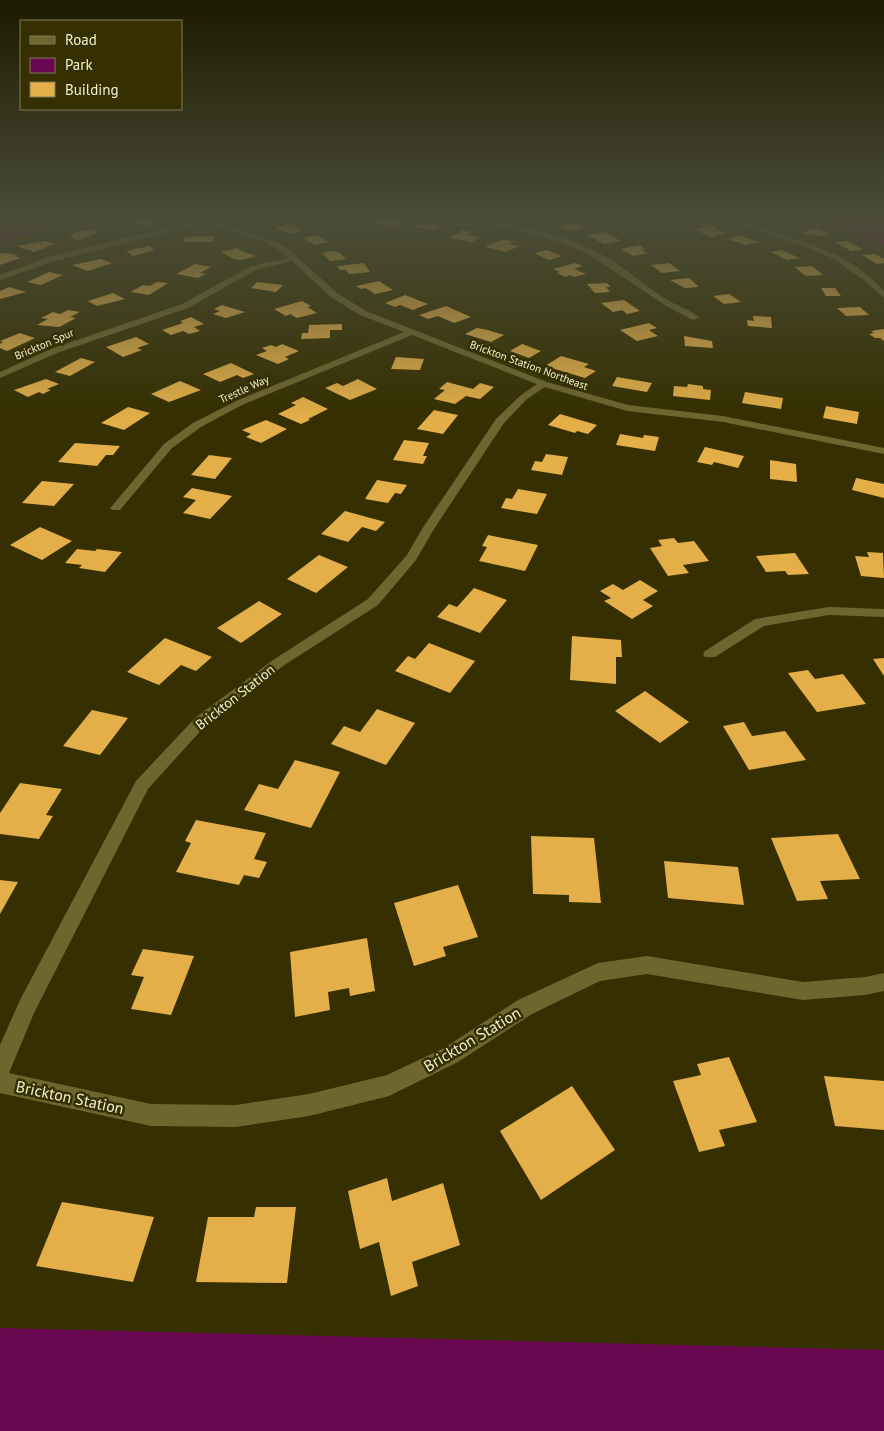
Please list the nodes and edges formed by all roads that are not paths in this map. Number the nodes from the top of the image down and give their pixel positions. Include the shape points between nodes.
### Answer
1 (222, 286) edge
2 (323, 286) edge
3 (640, 286) edge
4 (875, 286) edge
5 (884, 296) edge
6 (696, 318) dead end
7 (410, 332) junction
8 (0, 375) edge
9 (544, 384) junction
10 (884, 451) edge
11 (116, 508) dead end
12 (884, 613) edge
13 (710, 654) dead end
14 (884, 982) edge
15 (0, 1069) edge
16 (0, 1082) edge

1 - 8 street, Brickton Spur via 185,306 54,351
2 - 7 street, Brickton Station Northeast via 363,313
3 - 6 street via 668,306
4 - 5 street
7 - 9 street, Brickton Station Northeast
7 - 11 street, Trestle Way via 239,403 197,426 168,446
9 - 10 street, Brickton Station Northeast via 627,408 723,419
9 - 15 street, Brickton Station via 524,397 500,421 412,557 373,602 278,663 200,722 142,785 27,1007
12 - 13 street via 829,611 760,622
14 - 16 street, Brickton Station via 804,991 647,965 598,972 525,1008 450,1055 389,1085 310,1105 236,1116 151,1114

